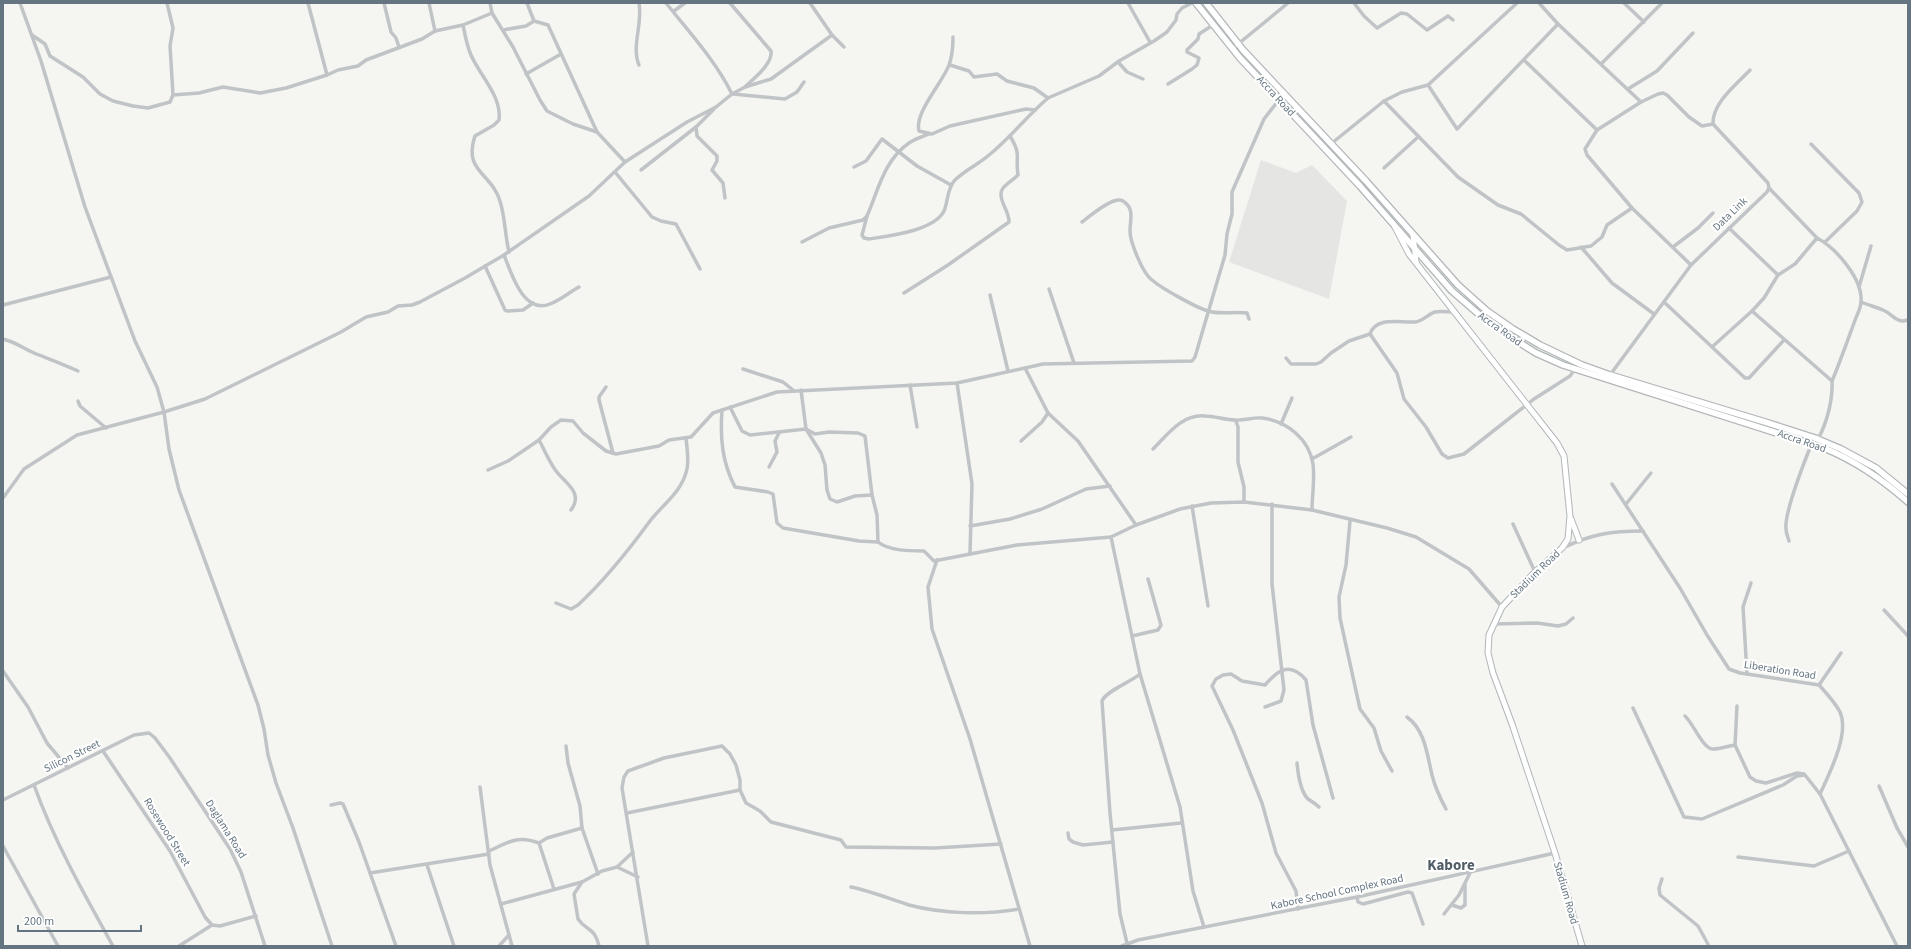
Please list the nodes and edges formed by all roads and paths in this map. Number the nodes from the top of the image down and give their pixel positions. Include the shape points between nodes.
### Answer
1 (20, 3) edge
2 (167, 3) edge
3 (308, 3) edge
4 (384, 3) edge
5 (429, 3) edge
6 (490, 3) edge
7 (527, 3) edge
8 (639, 3) edge
9 (666, 3) edge
10 (685, 3) edge
11 (730, 3) edge
12 (810, 3) edge
13 (1128, 3) edge
14 (1192, 3) edge
15 (1196, 3) edge
16 (1206, 3) edge
17 (1288, 3) edge
18 (1354, 3) edge
19 (1517, 3) edge
20 (1539, 3) edge
21 (1624, 3) edge
22 (1662, 3) edge
23 (674, 11) junction
24 (492, 13) junction
25 (1453, 20) dead end
26 (534, 21) junction
27 (1644, 22) junction
28 (1558, 24) junction
29 (463, 25) junction
30 (1213, 26) junction
31 (504, 30) junction
32 (435, 31) junction
33 (1693, 33) dead end
34 (31, 34) junction
35 (832, 35) junction
36 (953, 38) dead end
37 (1150, 42) junction
38 (1238, 43) junction
39 (399, 47) junction
40 (844, 47) dead end
41 (1232, 49) junction
42 (561, 54) junction
43 (1524, 60) junction
44 (1118, 62) junction
45 (1602, 63) junction
46 (639, 65) dead end
47 (950, 65) junction
48 (1750, 70) dead end
49 (526, 74) junction
50 (327, 75) junction
51 (1143, 79) dead end
52 (804, 82) dead end
53 (1168, 84) dead end
54 (1428, 85) junction
55 (745, 87) junction
56 (1628, 90) junction
57 (1285, 92) junction
58 (732, 94) junction
59 (173, 96) junction
60 (1048, 98) junction
61 (1279, 98) junction
62 (1384, 101) junction
63 (1641, 102) junction
64 (716, 107) junction
65 (1035, 110) junction
66 (1713, 124) junction
67 (696, 128) junction
68 (1597, 130) junction
69 (597, 132) junction
70 (928, 134) junction
71 (1010, 136) junction
72 (1418, 137) junction
73 (1332, 143) junction
74 (1811, 144) dead end
75 (898, 152) junction
76 (626, 162) junction
77 (854, 167) dead end
78 (1384, 168) dead end
79 (641, 170) dead end
80 (615, 172) junction
81 (951, 185) junction
82 (1769, 188) junction
83 (725, 198) dead end
84 (1632, 208) junction
85 (1713, 213) dead end
86 (867, 216) junction
87 (1082, 222) dead end
88 (1394, 224) junction
89 (1729, 228) junction
90 (1413, 235) junction
91 (1817, 238) junction
92 (802, 242) dead end
93 (1825, 242) junction
94 (1871, 246) dead end
95 (1413, 247) junction
96 (1581, 247) junction
97 (1672, 247) junction
98 (509, 252) junction
99 (504, 255) junction
100 (1417, 264) junction
101 (1690, 265) junction
102 (485, 266) junction
103 (700, 269) dead end
104 (1778, 275) junction
105 (112, 277) junction
106 (579, 287) dead end
107 (1859, 287) junction
108 (1049, 289) dead end
109 (904, 293) dead end
110 (990, 295) dead end
111 (1664, 302) junction
112 (1861, 302) junction
113 (533, 303) junction
114 (3, 305) edge
115 (1208, 311) junction
116 (1752, 311) junction
117 (1454, 312) junction
118 (1654, 314) junction
119 (1249, 319) dead end
120 (1908, 320) edge
121 (1370, 334) junction
122 (3, 339) edge
123 (1784, 340) junction
124 (1712, 347) junction
125 (1286, 358) dead end
126 (1074, 363) junction
127 (1025, 368) junction
128 (743, 369) dead end
129 (1575, 369) junction
130 (78, 371) dead end
131 (1008, 371) junction
132 (1610, 375) junction
133 (1832, 381) junction
134 (956, 383) junction
135 (910, 386) junction
136 (606, 387) dead end
137 (792, 390) junction
138 (801, 390) junction
139 (1292, 398) dead end
140 (78, 401) dead end
141 (1527, 406) junction
142 (730, 407) junction
143 (722, 410) junction
144 (164, 412) junction
145 (1048, 413) junction
146 (1236, 421) junction
147 (1281, 424) junction
148 (917, 427) dead end
149 (106, 428) junction
150 (806, 430) junction
151 (779, 434) junction
152 (1351, 437) dead end
153 (686, 438) junction
154 (1818, 439) junction
155 (539, 440) junction
156 (1021, 441) dead end
157 (1812, 443) junction
158 (1153, 449) dead end
159 (613, 453) junction
160 (1312, 459) junction
161 (769, 467) dead end
162 (488, 470) dead end
163 (1651, 473) dead end
164 (1612, 484) dead end
165 (1110, 486) junction
166 (1908, 494) edge
167 (872, 495) junction
168 (3, 498) edge
169 (1244, 502) junction
170 (1908, 502) edge
171 (1272, 504) junction
172 (1626, 504) junction
173 (1192, 506) junction
174 (571, 510) dead end
175 (1312, 510) junction
176 (1570, 516) junction
177 (1350, 521) junction
178 (1513, 524) dead end
179 (1136, 525) junction
180 (970, 526) junction
181 (1643, 531) junction
182 (1111, 537) junction
183 (1579, 540) junction
184 (1789, 541) dead end
185 (878, 542) junction
186 (1562, 548) junction
187 (970, 553) junction
188 (938, 560) junction
189 (1535, 572) junction
190 (1148, 579) dead end
191 (1751, 583) dead end
192 (556, 603) dead end
193 (1208, 606) dead end
194 (1502, 608) junction
195 (1884, 610) dead end
196 (1573, 618) dead end
197 (1492, 624) junction
198 (1132, 636) junction
199 (1908, 636) edge
200 (1841, 654) dead end
201 (1283, 670) junction
202 (3, 671) edge
203 (1140, 674) junction
204 (1747, 674) junction
205 (1819, 685) junction
206 (1265, 706) dead end
207 (1736, 706) dead end
208 (1633, 708) dead end
209 (1685, 716) dead end
210 (1407, 717) dead end
211 (149, 732) joint
212 (1735, 745) junction
213 (566, 746) dead end
214 (103, 750) junction
215 (1297, 763) dead end
216 (68, 768) junction
217 (1392, 771) dead end
218 (1805, 775) junction
219 (34, 785) junction
220 (1879, 786) dead end
221 (480, 787) dead end
222 (740, 790) junction
223 (1820, 794) junction
224 (1333, 798) dead end
225 (3, 800) edge
226 (330, 805) dead end
227 (1319, 807) dead end
228 (1446, 809) dead end
229 (627, 813) junction
230 (1181, 823) junction
231 (582, 828) junction
232 (1112, 830) junction
233 (1068, 833) dead end
234 (1113, 842) junction
235 (539, 843) junction
236 (1001, 844) junction
237 (3, 846) edge
238 (1908, 847) edge
239 (1848, 851) junction
240 (633, 852) junction
241 (489, 853) junction
242 (1555, 853) junction
243 (1738, 857) dead end
244 (427, 864) junction
245 (616, 868) junction
246 (370, 873) junction
247 (1470, 873) junction
248 (598, 874) junction
249 (638, 877) junction
250 (1662, 879) dead end
251 (582, 882) junction
252 (1465, 884) junction
253 (851, 887) dead end
254 (554, 889) junction
255 (1357, 897) junction
256 (501, 904) junction
257 (1452, 905) junction
258 (1019, 909) junction
259 (1298, 909) junction
260 (1444, 914) dead end
261 (256, 916) junction
262 (1424, 924) dead end
263 (212, 925) junction
264 (1204, 927) junction
265 (509, 935) junction
266 (1127, 943) junction
267 (58, 946) edge
268 (113, 946) edge
269 (179, 946) edge
270 (266, 946) edge
271 (332, 946) edge
272 (396, 946) edge
273 (454, 946) edge
274 (500, 946) edge
275 (512, 946) edge
276 (599, 946) edge
277 (648, 946) edge
278 (1030, 946) edge
279 (1122, 946) edge
280 (1582, 946) edge
281 (1709, 946) edge
282 (1897, 946) edge

1 - 34 street
2 - 59 street via 173,28 170,46
3 - 50 street
4 - 39 street via 391,32
5 - 32 street
6 - 24 street
7 - 26 street
8 - 46 street via 640,20 635,52
9 - 23 street
10 - 23 street
11 - 55 street via 771,51 769,61
12 - 35 street
13 - 37 street
14 - 37 street via 1177,14 1176,20 1167,32
15 - 30 main road, Accra Road
16 - 38 main road, Accra Road
17 - 38 street
18 - 25 street via 1377,28 1401,12 1426,30 1448,16
19 - 54 street
20 - 28 street
21 - 27 street
22 - 27 street
23 - 58 street via 722,74
24 - 29 street
24 - 31 street
26 - 31 street via 526,26
26 - 42 street via 548,25
27 - 45 street
28 - 43 street
28 - 45 street
29 - 32 street
29 - 98 street via 471,55 498,107 499,120 475,136 471,155 500,200
30 - 41 main road, Accra Road
30 - 53 street via 1200,34 1187,52 1199,58 1197,65
31 - 49 street
32 - 39 street via 422,39
33 - 56 street via 1657,71
34 - 59 street via 45,44 50,56 83,78 100,94 113,100 148,108 168,104
34 - 105 street via 85,207
35 - 40 street
35 - 55 street via 771,79
36 - 47 street
37 - 44 street
38 - 41 street
38 - 57 main road, Accra Road
39 - 50 street via 366,60 358,66
41 - 61 main road, Accra Road
42 - 49 street
42 - 69 street
43 - 54 street via 1457,129
43 - 68 street
44 - 51 street via 1127,72
44 - 60 street via 1099,76
45 - 56 street
47 - 60 street via 969,71 974,77 997,74 1006,80 1034,88
47 - 70 street via 920,117 919,130
48 - 66 street via 1717,108
49 - 69 street via 547,110 573,124
50 - 59 street via 260,93 223,87
52 - 58 street via 797,92 785,99
54 - 62 street via 1402,92
55 - 58 street
56 - 63 street
57 - 61 street
57 - 73 main road, Accra Road
58 - 64 street
60 - 65 street
61 - 88 main road, Accra Road
61 - 115 street via 1264,119 1232,192 1232,214 1226,234 1225,255
62 - 72 street
62 - 73 street
63 - 66 street via 1663,93 1688,117 1702,126
63 - 68 street
64 - 67 street
64 - 76 street via 692,119
65 - 70 street via 1026,109 1002,114
65 - 71 street
66 - 82 street via 1768,183
67 - 79 street
67 - 83 street via 697,136 717,156 712,170 723,183
68 - 84 street via 1586,149 1587,155
69 - 76 street
70 - 75 street via 909,143
71 - 81 street
71 - 109 street via 1018,148 1019,156 1018,175 1002,189 1001,194 1009,222
72 - 78 street
72 - 96 street via 1458,177 1498,205 1521,214 1567,250
73 - 90 main road, Accra Road
74 - 93 street via 1860,193 1862,202 1857,211
75 - 77 street via 880,139 866,161
75 - 81 street
75 - 86 street via 882,178
76 - 80 street
80 - 98 street via 589,196
80 - 103 street via 652,217 676,224
81 - 86 street via 943,214 913,231 869,240 862,234
82 - 89 street, Data Link
82 - 91 street
84 - 96 street via 1607,225 1602,237 1591,246
84 - 97 street
85 - 97 street
86 - 92 street via 860,222 829,228
87 - 115 street via 1117,199 1122,200 1130,207 1130,236 1147,275 1174,294
88 - 95 main road, Accra Road
88 - 100 main road via 1402,243
89 - 101 street, Data Link
89 - 104 street
90 - 95 main road, Stadium Road
90 - 132 main road, Accra Road via 1458,285 1508,326 1540,346
91 - 93 street
91 - 104 street via 1795,264
93 - 107 street via 1838,254
94 - 107 street
95 - 100 main road, Stadium Road
95 - 129 main road, Accra Road via 1452,291 1482,317 1536,353
96 - 118 street via 1612,283
97 - 101 street
98 - 99 street
99 - 102 street
99 - 113 street via 520,292
100 - 117 main road, Stadium Road
101 - 111 street, Data Link
102 - 113 street via 505,310 523,310
102 - 144 street via 420,302 398,306 388,312 359,320 341,332 205,399
104 - 116 street via 1764,298
105 - 114 street
105 - 144 street via 135,340 157,387
106 - 113 street via 549,304
107 - 112 street
108 - 126 street
110 - 131 street
111 - 118 street, Data Link
111 - 124 street
112 - 120 street via 1884,310 1894,319 1903,322
112 - 133 street
115 - 119 street via 1247,313
115 - 126 street via 1192,361
116 - 123 street
116 - 124 street
117 - 121 street via 1434,312 1416,322 1378,323 1372,327
117 - 141 main road, Stadium Road
118 - 132 street, Data Link
121 - 125 street via 1349,341 1316,364 1291,364
121 - 141 street via 1397,373 1404,399 1426,427 1442,454 1448,458 1464,454
122 - 130 street via 17,342 33,353
123 - 124 street via 1748,378 1744,378
123 - 133 street
126 - 127 street via 1043,364
127 - 131 street
127 - 145 street
128 - 137 street via 783,382
129 - 141 street via 1570,376
129 - 157 main road, Accra Road
131 - 134 street
132 - 154 main road, Accra Road
133 - 154 street via 1830,404
134 - 135 street
134 - 180 street via 972,484
135 - 138 street
135 - 148 street
136 - 159 street via 599,400
137 - 138 street
137 - 142 street via 777,392
138 - 150 street
139 - 147 street
140 - 149 street via 80,406
141 - 176 main road, Stadium Road via 1557,443 1564,456
142 - 143 street
142 - 151 street via 742,431 750,435
143 - 153 street via 714,413 694,434
143 - 185 street via 722,451 731,479 735,487 773,494 777,523 783,528
144 - 149 street
144 - 271 street via 169,449 179,490 258,705 276,783
145 - 156 street
145 - 165 street via 1078,441
146 - 147 street via 1262,418
146 - 158 street via 1190,416
146 - 169 street via 1238,462 1244,487
147 - 160 street via 1298,435
149 - 168 street via 76,435 32,463 24,469
150 - 151 street
150 - 167 street via 821,453 830,499 837,502 855,496
150 - 167 street via 815,434 858,433 865,436
151 - 161 street via 774,441 777,452
152 - 160 street
153 - 159 street via 669,440 646,449
153 - 192 street via 687,469 671,500 582,602 571,609
154 - 166 main road, Accra Road via 1876,468
155 - 159 street via 551,427 561,420 567,420 573,422 606,452
155 - 162 street via 508,461
155 - 174 street via 559,476 574,492 575,503
157 - 170 main road, Accra Road via 1855,462
157 - 184 street via 1787,518
160 - 175 street
163 - 172 street
164 - 172 street, Liberation Road
165 - 179 street
165 - 180 street via 1086,489 1042,509
167 - 185 street via 877,515
169 - 171 street
169 - 173 street
171 - 175 street
171 - 201 street via 1272,584 1278,648
172 - 181 street, Liberation Road
173 - 179 street
173 - 193 street
175 - 177 street
176 - 183 main road
176 - 186 main road, Stadium Road via 1569,533
177 - 194 street via 1416,537 1469,569
177 - 217 street via 1346,565 1339,597 1340,618 1360,709 1374,728 1381,751
178 - 189 street
179 - 182 street
180 - 187 street
181 - 183 street via 1614,531
181 - 204 street, Liberation Road via 1729,668
182 - 187 street via 1017,545
182 - 198 street
183 - 186 street
185 - 188 street via 905,551 924,551 934,561
186 - 189 main road, Stadium Road
187 - 188 street
188 - 236 street via 928,587 932,629 970,739
189 - 194 main road, Stadium Road
190 - 198 street via 1161,625 1158,630
191 - 204 street via 1742,607
194 - 197 main road, Stadium Road
195 - 199 street
196 - 197 street via 1558,626 1537,623
197 - 242 main road, Stadium Road via 1488,653 1492,673 1512,724
198 - 203 street
200 - 205 street
201 - 206 street via 1284,690 1281,701
201 - 224 street via 1293,669 1306,680 1313,724
201 - 259 street via 1265,685 1242,681 1231,674 1216,679 1212,686 1233,730 1262,803 1276,853 1296,891
202 - 216 street via 28,707 47,743
203 - 230 street via 1180,807
203 - 232 street via 1102,701
204 - 205 street, Liberation Road
205 - 223 street, Liberation Road via 1839,710 1843,724 1833,767
207 - 212 street
208 - 218 street via 1684,817 1702,819 1782,785 1797,776
209 - 212 street via 1706,747 1712,749
210 - 228 street via 1415,723 1421,733 1438,795
211 - 214 street, Silicon Street
211 - 261 street, Daglama Road via 166,753 230,849
212 - 218 street via 1750,777 1756,781 1766,783 1797,773
213 - 231 street via 580,806
214 - 216 street, Silicon Street
214 - 263 street, Rosewood Street via 170,851 205,917
215 - 227 street via 1299,778 1307,799
216 - 219 street, Silicon Street
218 - 223 street
219 - 225 street, Silicon Street
219 - 268 street via 89,904
220 - 238 street
221 - 241 street
222 - 229 street
222 - 229 street via 736,765 730,754 722,746 707,748 664,758 628,772 622,788
222 - 236 street via 746,803 772,822 840,840 846,847 935,848
223 - 239 street
226 - 246 street via 343,804
229 - 240 street
230 - 232 street
230 - 264 street via 1185,834 1193,891
231 - 235 street via 547,838
231 - 248 street
232 - 234 street
233 - 234 street via 1069,839 1079,844
234 - 266 street via 1120,914
235 - 241 street via 526,838 510,842
235 - 254 street
236 - 258 street
237 - 267 street
239 - 243 street via 1814,866
239 - 282 street
240 - 245 street
240 - 249 street
241 - 244 street
241 - 256 street
242 - 247 street, Kabore School Complex Road
242 - 280 main road, Stadium Road
244 - 246 street
244 - 273 street
245 - 248 street
245 - 249 street
246 - 272 street
247 - 252 street
247 - 255 street, Kabore School Complex Road
248 - 251 street
249 - 277 street
250 - 281 street via 1660,895 1698,926
251 - 254 street
251 - 276 street via 574,894 578,919 591,928 597,936
252 - 257 street
252 - 257 street via 1465,905 1461,908
253 - 258 street via 911,905 960,912
254 - 256 street
255 - 259 street, Kabore School Complex Road
255 - 262 street via 1358,902 1363,904 1412,893
256 - 265 street
257 - 260 street
258 - 278 street
259 - 264 street, Kabore School Complex Road
261 - 263 street via 220,926
261 - 270 street, Daglama Road
263 - 269 street
264 - 266 street, Kabore School Complex Road
265 - 274 street
265 - 275 street
266 - 279 street, Kabore School Complex Road

